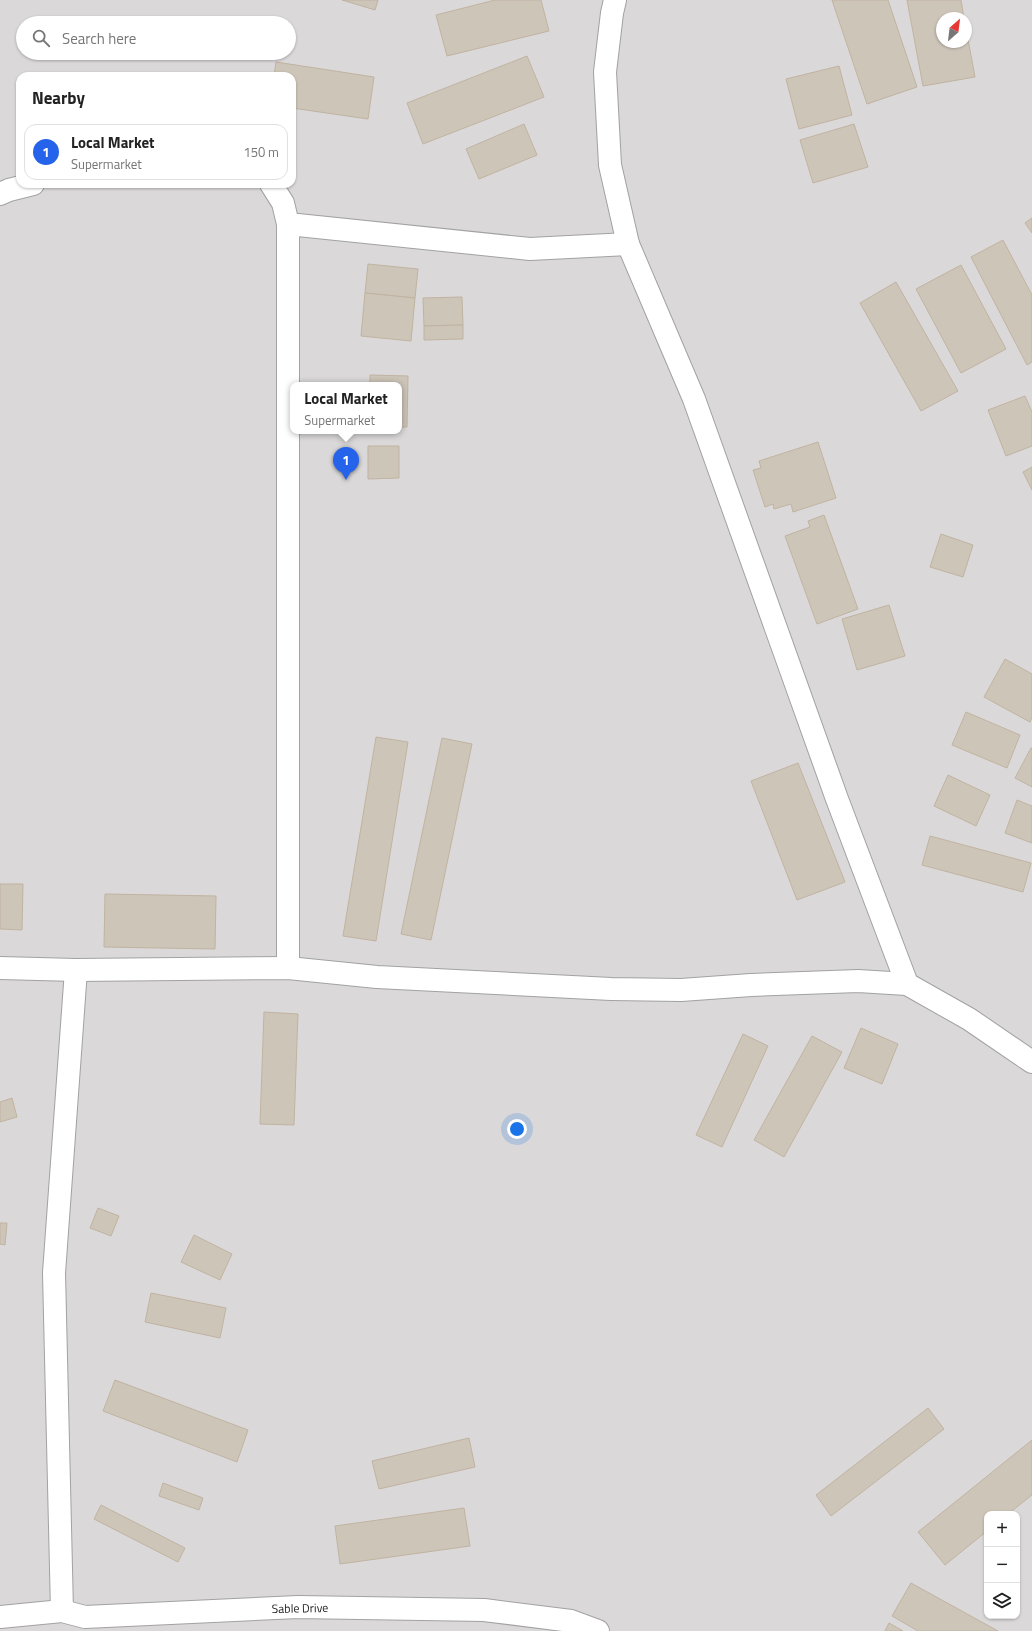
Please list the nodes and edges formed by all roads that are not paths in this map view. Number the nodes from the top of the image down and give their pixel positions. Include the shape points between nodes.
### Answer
1 (616, 0) edge
2 (18, 188) edge
3 (274, 188) edge
4 (0, 194) edge
5 (288, 224) junction
6 (628, 244) junction
7 (0, 968) edge
8 (288, 968) junction
9 (76, 970) junction
10 (907, 984) junction
11 (1032, 1062) edge
12 (62, 1611) junction
13 (0, 1616) edge
14 (598, 1631) edge

1 - 6 street via 605,72 610,165
2 - 4 street
3 - 5 street via 283,203
5 - 6 street via 530,249
5 - 8 street
6 - 10 street via 694,399
7 - 9 street
8 - 9 street
8 - 10 street via 377,977 619,989 681,990 858,981
9 - 12 street via 54,1273
10 - 11 street via 969,1019
12 - 13 street, Sable Drive
12 - 14 street, Sable Drive via 85,1617 298,1607 484,1610 571,1621

